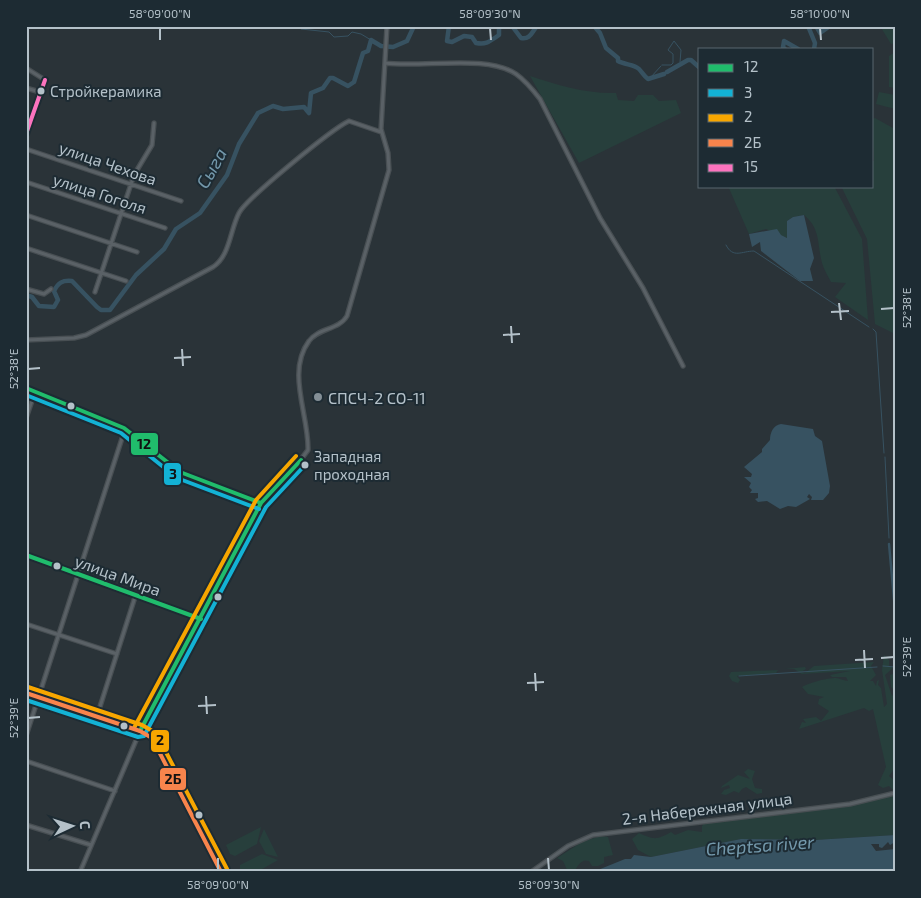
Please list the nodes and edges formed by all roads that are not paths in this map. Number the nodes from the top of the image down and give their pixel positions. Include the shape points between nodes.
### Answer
1 (387, 26) edge
2 (385, 63) junction
3 (26, 68) edge
4 (26, 88) edge
5 (40, 92) junction
6 (26, 117) edge
7 (32, 119) junction
8 (154, 123) dead end
9 (381, 132) junction
10 (26, 135) edge
11 (26, 149) edge
12 (26, 182) edge
13 (131, 184) junction
14 (181, 201) dead end
15 (121, 213) junction
16 (26, 215) edge
17 (165, 228) dead end
18 (111, 244) junction
19 (26, 248) edge
20 (137, 252) dead end
21 (101, 273) junction
22 (126, 281) dead end
23 (26, 289) edge
24 (51, 289) dead end
25 (95, 292) dead end
26 (26, 340) edge
27 (683, 366) dead end
28 (26, 388) edge
29 (35, 392) junction
30 (26, 418) edge
31 (125, 429) junction
32 (261, 503) junction
33 (26, 555) edge
34 (80, 573) junction
35 (136, 594) junction
36 (201, 619) junction
37 (26, 624) edge
38 (59, 635) junction
39 (116, 654) junction
40 (26, 693) edge
41 (39, 697) junction
42 (148, 714) junction
43 (97, 716) junction
44 (140, 731) junction
45 (26, 736) edge
46 (152, 738) junction
47 (26, 762) edge
48 (115, 790) junction
49 (895, 793) edge
50 (26, 825) edge
51 (91, 845) junction
52 (80, 872) edge
53 (221, 872) edge
54 (531, 872) edge

1 - 2 street
2 - 9 street
2 - 27 street via 485,64 515,73 529,84 600,218 644,288
3 - 5 street via 44,80
4 - 5 street
5 - 7 street
6 - 7 street
7 - 10 street
8 - 13 street via 152,145
9 - 26 street via 349,121 289,166 243,208 223,257 213,268 86,335
9 - 32 street via 388,153 389,170 347,316 343,322 308,342 299,370 308,450
11 - 13 street, улица Чехова
12 - 15 street, улица Гоголя
13 - 14 street, улица Чехова
13 - 15 street
15 - 17 street, улица Гоголя
15 - 18 street
16 - 18 street
18 - 20 street
18 - 21 street
19 - 21 street
21 - 22 street
21 - 25 street
23 - 24 street via 48,294
28 - 29 street
29 - 30 street
29 - 31 street
31 - 32 street via 176,470
31 - 34 street
32 - 36 street
33 - 34 street, улица Мира
34 - 35 street, улица Мира
34 - 38 street
35 - 36 street, улица Мира
35 - 39 street
36 - 42 street
37 - 38 street
38 - 39 street
38 - 41 street
39 - 43 street
40 - 41 street
41 - 43 street
41 - 45 street
42 - 44 street
42 - 46 street
43 - 44 street
44 - 46 street
44 - 48 street
46 - 53 street
47 - 48 street
48 - 51 street
49 - 54 street, 2-я Набережная улица via 850,804 593,835 568,846
50 - 51 street
51 - 52 street

